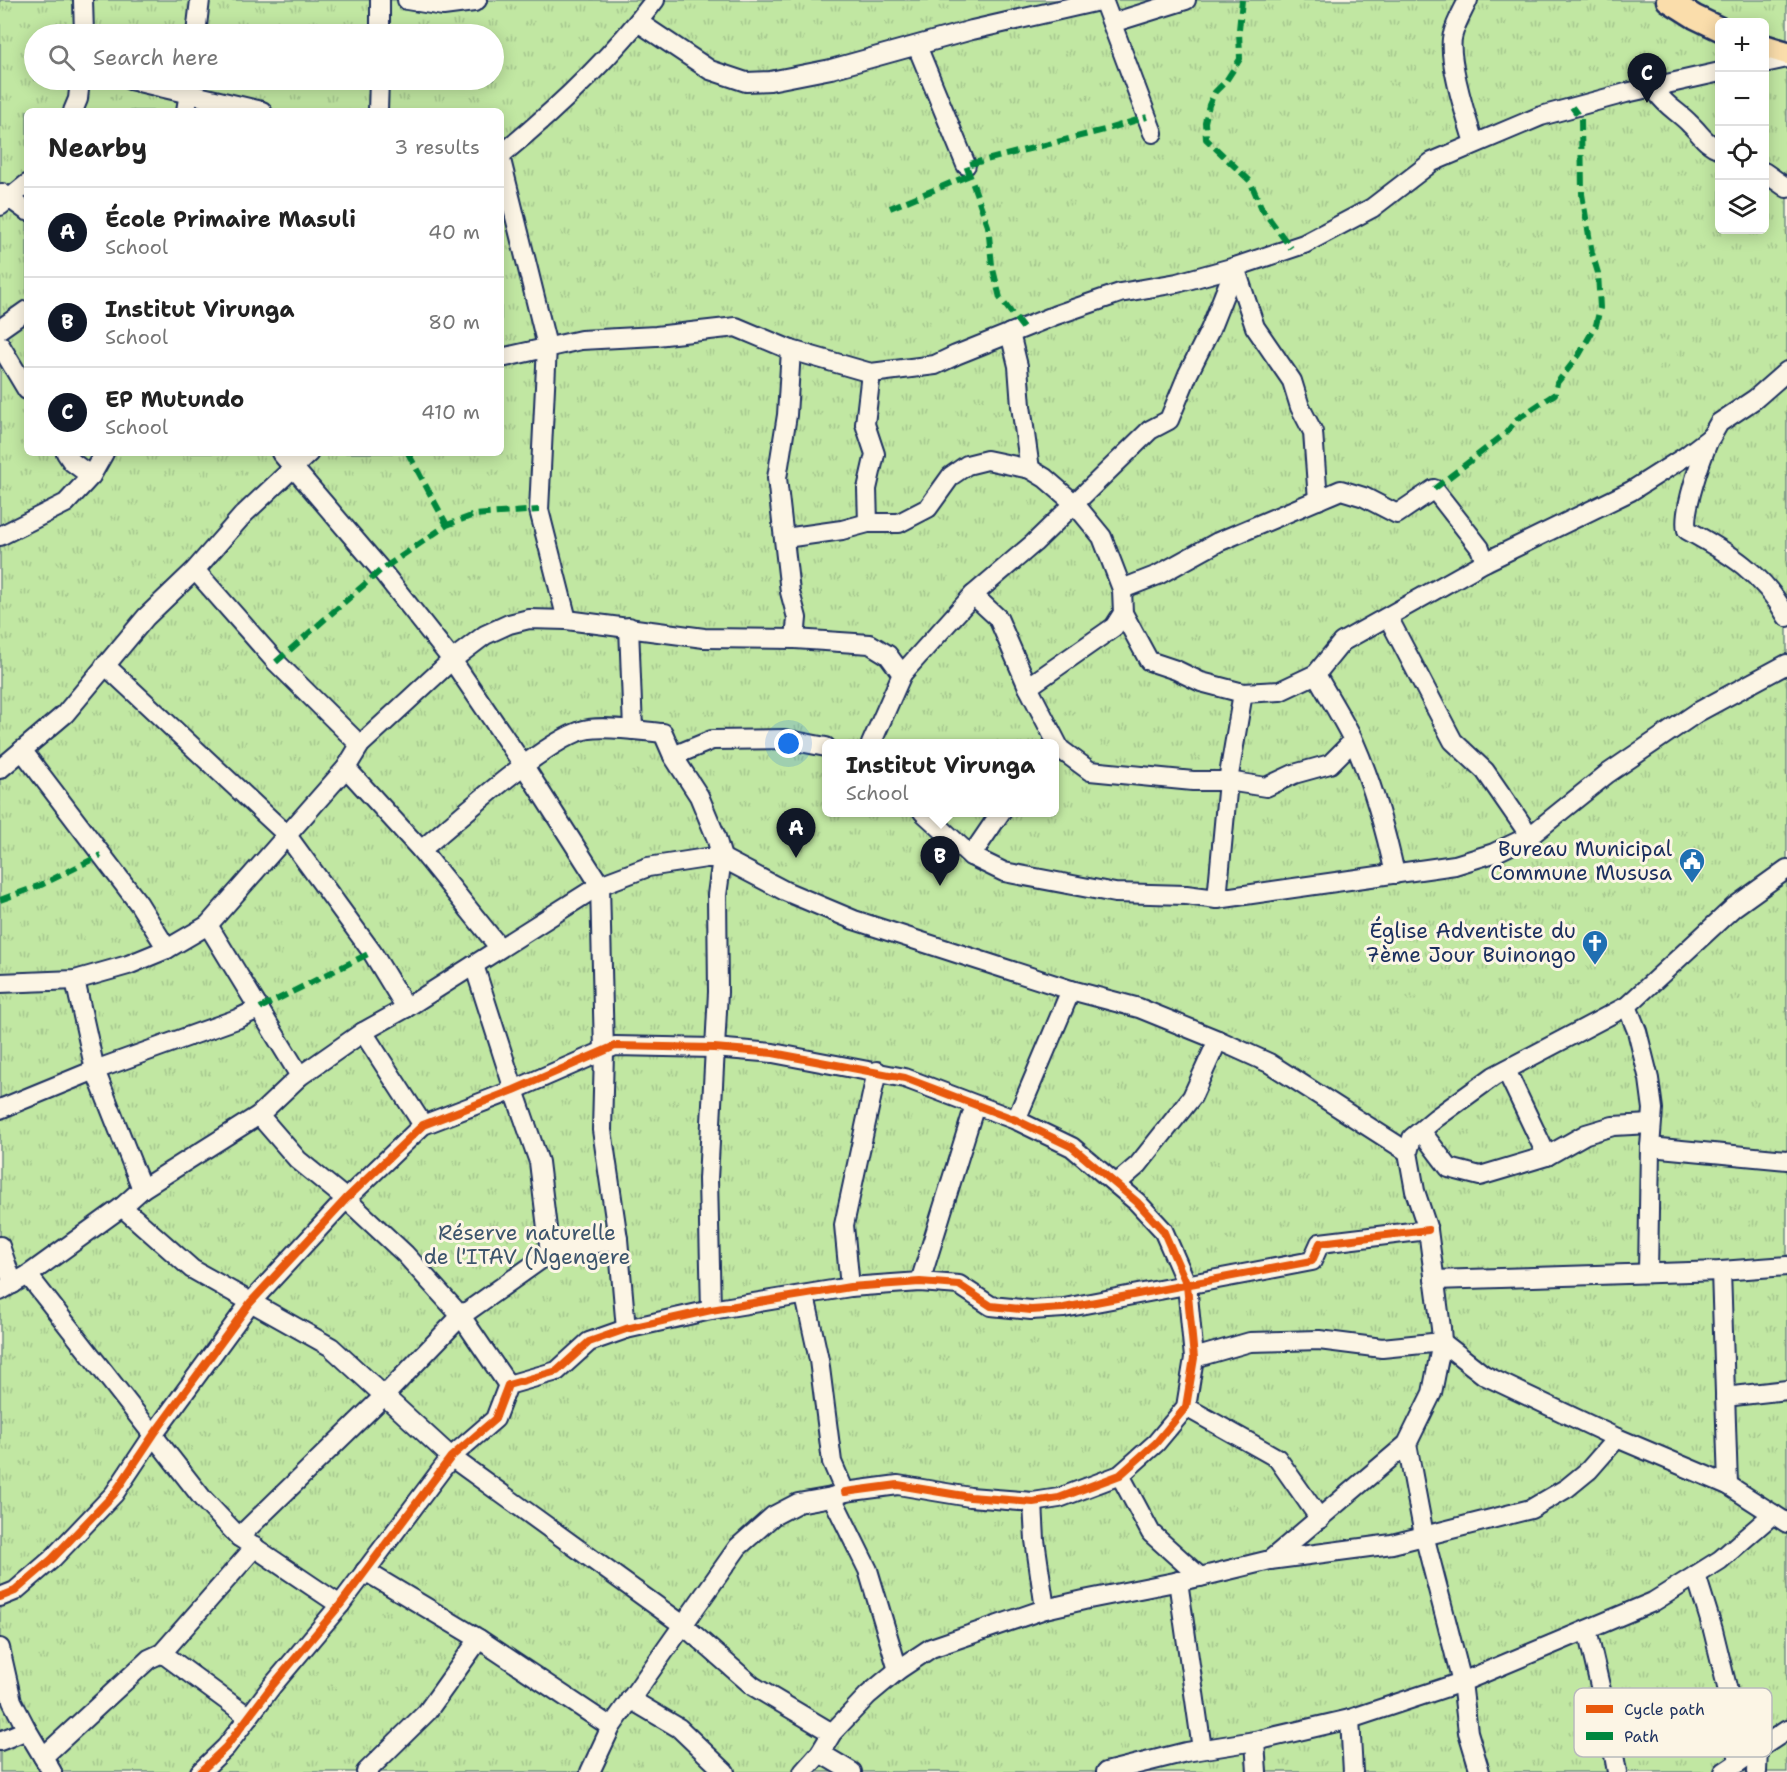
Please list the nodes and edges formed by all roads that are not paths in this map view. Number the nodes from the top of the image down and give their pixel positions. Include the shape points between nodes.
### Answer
1 (83, 0) edge
2 (200, 0) edge
3 (381, 0) edge
4 (407, 0) edge
5 (477, 0) edge
6 (655, 0) edge
7 (1103, 0) edge
8 (1186, 0) edge
9 (1468, 0) edge
10 (1668, 0) edge
11 (638, 22) junction
12 (1112, 23) junction
13 (84, 24) edge
14 (197, 24) edge
15 (380, 24) edge
16 (1715, 27) edge
17 (917, 46) junction
18 (1769, 48) edge
19 (1787, 53) edge
20 (1787, 58) edge
21 (1769, 62) edge
22 (1715, 73) edge
23 (1661, 85) junction
24 (79, 90) edge
25 (190, 90) edge
26 (202, 90) edge
27 (379, 90) edge
28 (74, 108) edge
29 (187, 108) edge
30 (253, 108) edge
31 (378, 108) edge
32 (1154, 133) dead end
33 (1474, 143) junction
34 (1715, 148) edge
35 (504, 152) edge
36 (966, 165) dead end
37 (504, 172) edge
38 (1769, 175) edge
39 (24, 186) edge
40 (1787, 188) edge
41 (3, 198) edge
42 (24, 209) edge
43 (1235, 267) junction
44 (24, 312) edge
45 (0, 328) edge
46 (1010, 333) junction
47 (0, 345) edge
48 (547, 346) junction
49 (791, 350) junction
50 (504, 357) edge
51 (1787, 371) edge
52 (871, 373) junction
53 (24, 385) edge
54 (1711, 437) junction
55 (68, 456) edge
56 (102, 456) edge
57 (284, 456) edge
58 (306, 456) edge
59 (295, 468) junction
60 (1030, 469) junction
61 (91, 476) junction
62 (1318, 500) junction
63 (1075, 504) junction
64 (868, 523) junction
65 (1, 534) edge
66 (785, 538) junction
67 (1485, 562) junction
68 (195, 570) junction
69 (1122, 590) junction
70 (973, 595) junction
71 (1123, 613) junction
72 (1388, 617) junction
73 (1787, 617) edge
74 (567, 620) junction
75 (628, 627) junction
76 (795, 639) junction
77 (452, 660) junction
78 (1787, 664) edge
79 (105, 665) junction
80 (902, 674) junction
81 (1316, 674) junction
82 (1028, 687) junction
83 (1243, 693) junction
84 (633, 730) junction
85 (873, 739) edge
86 (1051, 739) edge
87 (1353, 741) junction
88 (360, 745) junction
89 (822, 746) edge
90 (1059, 749) edge
91 (22, 750) junction
92 (673, 756) junction
93 (524, 766) junction
94 (346, 768) junction
95 (0, 769) edge
96 (1228, 781) junction
97 (927, 817) edge
98 (998, 817) edge
99 (286, 834) junction
100 (1530, 836) junction
101 (421, 850) junction
102 (971, 856) junction
103 (722, 858) junction
104 (1787, 869) edge
105 (1395, 874) junction
106 (600, 885) junction
107 (1217, 898) junction
108 (208, 925) junction
109 (499, 947) junction
110 (167, 949) junction
111 (474, 965) junction
112 (75, 980) junction
113 (0, 983) edge
114 (1071, 990) junction
115 (1627, 1006) junction
116 (260, 1008) junction
117 (406, 1008) junction
118 (363, 1032) junction
119 (1218, 1040) junction
120 (714, 1048) junction
121 (604, 1052) junction
122 (95, 1070) junction
123 (1506, 1070) junction
124 (876, 1071) junction
125 (300, 1076) junction
126 (513, 1090) junction
127 (975, 1105) junction
128 (0, 1109) edge
129 (259, 1115) junction
130 (1016, 1120) junction
131 (1652, 1124) junction
132 (423, 1125) junction
133 (1421, 1131) junction
134 (1650, 1147) junction
135 (1408, 1152) junction
136 (1547, 1156) junction
137 (1787, 1160) edge
138 (1116, 1184) junction
139 (142, 1189) junction
140 (346, 1199) junction
141 (122, 1207) junction
142 (1428, 1230) junction
143 (618, 1239) junction
144 (0, 1246) edge
145 (550, 1253) junction
146 (1787, 1266) edge
147 (1721, 1271) junction
148 (1648, 1273) junction
149 (1434, 1280) junction
150 (920, 1282) junction
151 (14, 1284) edge
152 (1186, 1285) junction
153 (850, 1287) junction
154 (805, 1296) junction
155 (250, 1303) junction
156 (711, 1310) junction
157 (461, 1316) junction
158 (626, 1329) junction
159 (1442, 1342) junction
160 (1194, 1358) junction
161 (508, 1385) junction
162 (1787, 1390) edge
163 (384, 1395) junction
164 (1725, 1397) junction
165 (1186, 1407) junction
166 (154, 1434) junction
167 (1617, 1438) junction
168 (1407, 1444) junction
169 (451, 1457) junction
170 (1120, 1475) junction
171 (1728, 1485) junction
172 (838, 1494) junction
173 (1033, 1502) junction
174 (1320, 1519) junction
175 (1780, 1519) edge
176 (1424, 1535) junction
177 (239, 1537) junction
178 (255, 1547) junction
179 (1270, 1560) junction
180 (365, 1571) junction
181 (1696, 1575) junction
182 (1200, 1577) junction
183 (1178, 1581) junction
184 (0, 1597) edge
185 (340, 1605) junction
186 (1045, 1609) junction
187 (683, 1625) junction
188 (1587, 1630) junction
189 (479, 1639) junction
190 (0, 1648) edge
191 (162, 1653) junction
192 (898, 1670) junction
193 (1462, 1682) junction
194 (1600, 1688) edge
195 (1727, 1688) edge
196 (630, 1699) junction
197 (249, 1717) junction
198 (1350, 1719) junction
199 (611, 1727) junction
200 (1787, 1730) edge
201 (27, 1731) junction
202 (832, 1733) junction
203 (1772, 1740) edge
204 (0, 1741) edge
205 (1255, 1741) junction
206 (1202, 1749) junction
207 (820, 1753) junction
208 (1614, 1757) edge
209 (1738, 1757) edge
210 (1746, 1757) edge
211 (1758, 1757) edge
212 (1739, 1762) junction
213 (47, 1764) edge
214 (200, 1772) edge
215 (366, 1772) edge
216 (590, 1772) edge
217 (725, 1772) edge
218 (804, 1772) edge
219 (852, 1772) edge
220 (1106, 1772) edge
221 (1257, 1772) edge
222 (1353, 1772) edge
223 (1480, 1772) edge
224 (1617, 1772) edge
225 (1724, 1772) edge
226 (1757, 1772) edge

1 - 13 street
2 - 14 street
3 - 15 street
4 - 5 street via 443,6
6 - 11 street
7 - 12 street
7 - 17 street
8 - 12 street
9 - 33 street via 1452,34 1451,46 1459,94
10 - 16 main road
11 - 17 street via 710,70 746,82 831,69
11 - 35 street via 574,90
12 - 32 street
17 - 36 street
18 - 19 main road
20 - 21 street
22 - 23 street
23 - 33 street via 1541,116
23 - 34 street via 1658,94 1665,103
24 - 28 street
25 - 29 street
26 - 30 street
27 - 31 street
33 - 43 street via 1432,162 1372,208 1304,244
37 - 48 street
38 - 40 street
39 - 41 street
41 - 42 street
43 - 46 street via 1120,293
43 - 62 street via 1255,327 1292,381 1313,432
43 - 63 street via 1169,420 1150,430
44 - 45 street
46 - 52 street via 935,365
46 - 60 street via 1018,366
47 - 53 street
48 - 49 street via 736,327
48 - 50 street
48 - 74 street via 539,510
49 - 52 street
49 - 66 street via 787,415 777,478
51 - 54 street via 1719,423
52 - 64 street via 865,424 875,454 867,489
54 - 67 street via 1632,491
54 - 73 street via 1691,496 1687,530 1728,554 1768,586
55 - 61 street
56 - 61 street
57 - 59 street
58 - 59 street
59 - 68 street via 243,515
59 - 77 street
60 - 63 street
60 - 64 street via 987,460 967,465 951,476 928,508 914,517 899,523
61 - 65 street via 66,503
62 - 67 street via 1341,490 1397,514 1434,489 1480,548
62 - 69 street via 1218,542
63 - 69 street via 1102,537
63 - 70 street
64 - 66 street via 842,531
66 - 76 street via 790,592 797,618
67 - 72 street
68 - 79 street via 146,617
68 - 88 street via 276,662
69 - 71 street
70 - 80 street
70 - 82 street via 998,618
71 - 82 street via 1114,627
71 - 83 street via 1149,661 1201,682
72 - 81 street via 1342,642
72 - 100 street via 1453,741 1485,771
74 - 75 street
74 - 77 street via 529,619 509,624 485,635
75 - 76 street via 704,638
75 - 84 street
76 - 80 street via 870,644 888,654
77 - 88 street
77 - 93 street
78 - 100 street via 1698,712 1607,774
79 - 91 street via 65,714
79 - 99 street
80 - 85 street
81 - 83 street via 1280,691
81 - 87 street
82 - 86 street
83 - 96 street
84 - 92 street via 663,733
84 - 93 street via 588,729 565,737
87 - 96 street via 1330,764 1266,787
87 - 105 street via 1383,820
88 - 94 street
89 - 92 street via 784,739 712,740
90 - 96 street via 1090,771 1193,782
91 - 95 street
91 - 110 street via 139,904
92 - 103 street via 699,796
93 - 101 street
93 - 106 street
94 - 99 street
94 - 101 street
96 - 107 street
97 - 102 street
98 - 102 street
99 - 108 street
99 - 117 street via 372,952
100 - 105 street via 1455,865
101 - 109 street
102 - 107 street via 1004,872 1115,893
103 - 106 street via 648,867
103 - 114 street via 785,891 854,920
103 - 120 street via 717,895
104 - 115 street via 1734,907
105 - 107 street
106 - 109 street
106 - 121 street
108 - 110 street
108 - 116 street
109 - 111 street
110 - 112 street via 129,965
111 - 117 street
111 - 126 street
112 - 113 street
112 - 122 street
114 - 119 street via 1139,1008
114 - 130 street
115 - 123 street
115 - 131 street via 1649,1079
116 - 122 street
116 - 125 street
117 - 118 street
118 - 125 street
118 - 132 street
119 - 135 street via 1269,1063
119 - 138 street via 1192,1096 1138,1165
120 - 121 street via 615,1046
120 - 124 street via 772,1053
120 - 156 street via 708,1179
121 - 126 street
121 - 143 street via 602,1130
122 - 128 street
122 - 139 street
123 - 133 street
123 - 136 street
124 - 127 street via 906,1078
124 - 153 street via 844,1225
125 - 129 street
126 - 132 street
126 - 145 street via 539,1162
127 - 130 street
127 - 150 street
129 - 139 street
129 - 140 street via 298,1160
130 - 138 street via 1072,1147
131 - 134 street
131 - 136 street via 1613,1126 1586,1134
132 - 140 street
133 - 135 street via 1413,1138
133 - 136 street via 1449,1168 1480,1176
134 - 137 street
134 - 148 street
135 - 142 street
138 - 152 street via 1163,1230
139 - 141 street
140 - 155 street
140 - 157 street via 405,1254
141 - 151 street
141 - 155 street via 192,1269
142 - 149 street
142 - 152 street via 1320,1243 1312,1261
143 - 145 street
143 - 158 street
144 - 151 street
145 - 157 street
146 - 147 street
147 - 148 street
147 - 164 street
148 - 149 street
149 - 159 street
150 - 152 street via 958,1285 991,1306 1031,1310 1064,1308
150 - 153 street
151 - 166 street
152 - 160 street
153 - 154 street
154 - 156 street
154 - 172 street via 819,1360
155 - 163 street via 331,1347
155 - 166 street
156 - 158 street
157 - 161 street
157 - 163 street
158 - 161 street via 589,1342 557,1371
159 - 160 street via 1382,1348 1319,1340 1250,1342
159 - 167 street via 1484,1375
159 - 168 street via 1432,1393
160 - 165 street
161 - 169 street via 495,1419
162 - 164 street
163 - 169 street
163 - 177 street
164 - 171 street
165 - 170 street via 1156,1443
165 - 174 street via 1277,1458
166 - 177 street via 203,1499
166 - 184 street via 114,1494 52,1559 15,1591
167 - 171 street
167 - 176 street via 1568,1488 1531,1509
168 - 174 street
168 - 176 street
169 - 180 street
169 - 187 street
170 - 173 street via 1059,1498
170 - 182 street via 1151,1533
171 - 175 street
172 - 173 street via 898,1485
172 - 187 street via 798,1503 773,1516 738,1547
172 - 192 street via 868,1570
173 - 186 street
174 - 179 street
175 - 181 street
176 - 179 street via 1392,1544
176 - 193 street
177 - 178 street
178 - 185 street
178 - 191 street
179 - 182 street
180 - 185 street
180 - 189 street
181 - 188 street via 1653,1602
181 - 195 street
182 - 183 street
183 - 186 street
183 - 206 street
185 - 197 street
186 - 192 street via 931,1648
187 - 196 street
187 - 202 street via 753,1686
188 - 193 street
188 - 194 street
189 - 199 street
189 - 215 street via 427,1712
190 - 201 street via 12,1701
191 - 197 street
191 - 213 street via 149,1659
192 - 202 street
193 - 198 street
193 - 223 street via 1468,1732
196 - 199 street
196 - 217 street via 679,1728
197 - 214 street
198 - 205 street
198 - 222 street
199 - 216 street
200 - 203 street
201 - 204 street
201 - 213 street
202 - 207 street
205 - 206 street
205 - 221 street
206 - 220 street
207 - 218 street
207 - 219 street
208 - 224 street
209 - 212 street
210 - 212 street
211 - 226 street
212 - 225 street

